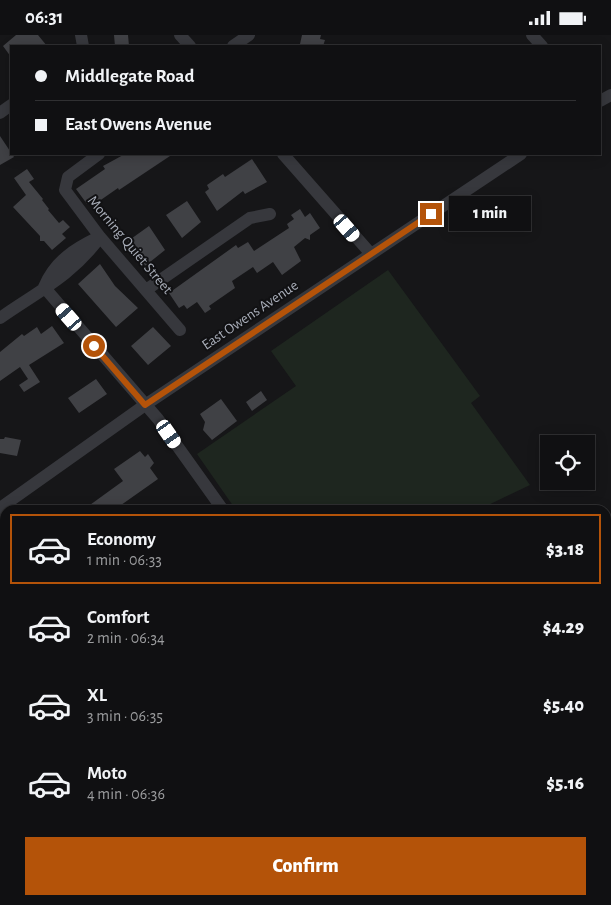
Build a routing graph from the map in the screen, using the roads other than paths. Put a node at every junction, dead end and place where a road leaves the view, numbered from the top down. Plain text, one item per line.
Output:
1 (180, 35) edge
2 (249, 35) edge
3 (532, 35) edge
4 (189, 45) edge
5 (234, 45) edge
6 (541, 45) edge
7 (98, 155) edge
8 (284, 155) edge
9 (520, 155) edge
10 (270, 214) dead end
11 (100, 237) junction
12 (371, 254) junction
13 (44, 287) junction
14 (146, 290) junction
15 (0, 318) edge
16 (180, 330) dead end
17 (145, 405) junction
18 (2, 503) edge
19 (219, 505) edge

1 - 4 street
2 - 5 street
3 - 6 street
7 - 11 street, Morning Quiet Street
8 - 12 street
9 - 12 street, East Owens Avenue
10 - 14 street
11 - 13 street
11 - 14 street, Morning Quiet Street
12 - 17 street, East Owens Avenue
13 - 15 street
13 - 17 street
14 - 16 street, Morning Quiet Street
17 - 18 street, East Owens Avenue
17 - 19 street

